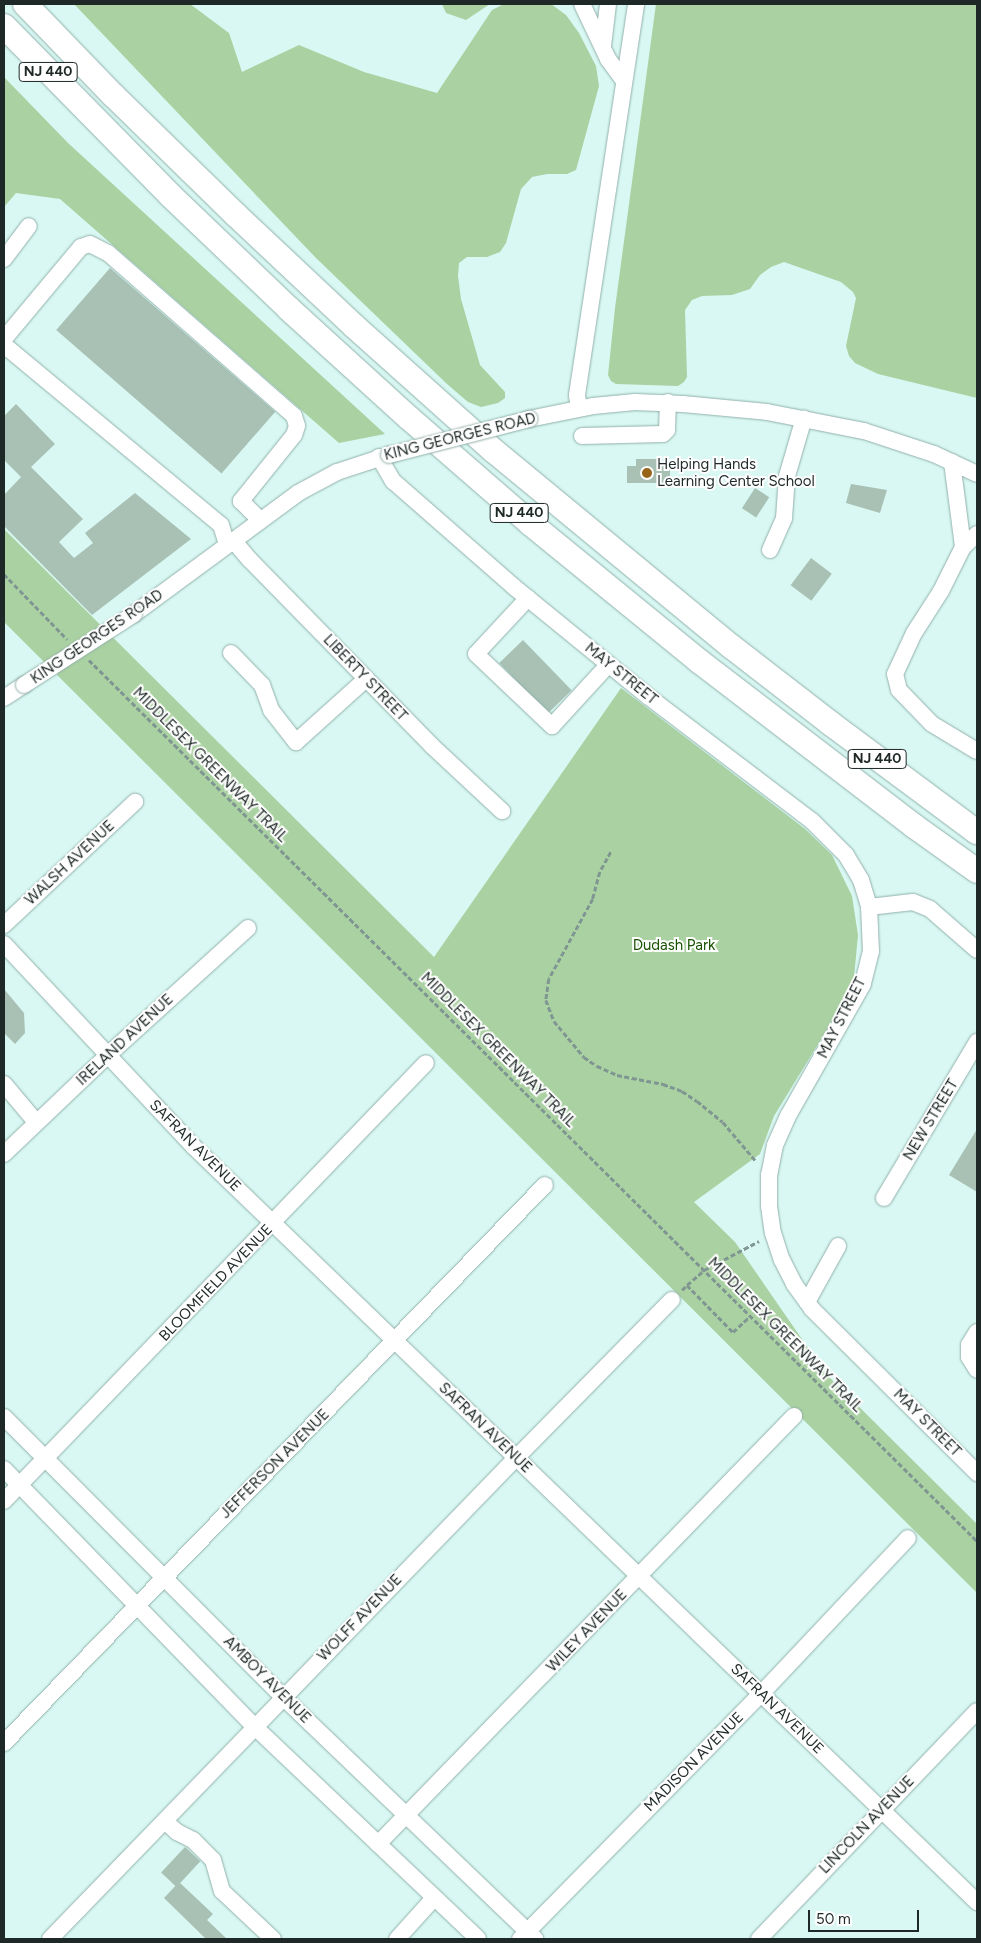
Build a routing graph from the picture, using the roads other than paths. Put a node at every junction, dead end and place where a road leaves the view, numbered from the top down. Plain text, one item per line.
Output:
1 (25, 4) edge
2 (582, 4) edge
3 (608, 4) edge
4 (636, 4) edge
5 (40, 13) edge
6 (4, 26) edge
7 (603, 46) junction
8 (624, 81) junction
9 (29, 226) dead end
10 (4, 258) edge
11 (4, 339) edge
12 (4, 345) edge
13 (668, 402) junction
14 (579, 408) junction
15 (804, 418) junction
16 (582, 436) dead end
17 (384, 456) junction
18 (952, 462) junction
19 (977, 474) edge
20 (260, 520) junction
21 (977, 534) edge
22 (230, 543) junction
23 (963, 548) junction
24 (770, 550) dead end
25 (528, 598) junction
26 (231, 653) dead end
27 (609, 664) junction
28 (366, 679) junction
29 (4, 698) edge
30 (977, 750) edge
31 (136, 802) dead end
32 (502, 811) dead end
33 (977, 832) edge
34 (977, 871) edge
35 (870, 908) junction
36 (4, 925) edge
37 (248, 928) dead end
38 (4, 944) edge
39 (977, 950) edge
40 (977, 1042) edge
41 (108, 1055) junction
42 (426, 1062) dead end
43 (4, 1084) edge
44 (36, 1122) junction
45 (4, 1154) edge
46 (545, 1185) dead end
47 (884, 1198) dead end
48 (273, 1224) junction
49 (838, 1246) dead end
50 (672, 1300) road end
51 (807, 1302) junction
52 (977, 1332) edge
53 (395, 1341) junction
54 (977, 1370) edge
55 (794, 1416) dead end
56 (4, 1417) edge
57 (516, 1458) junction
58 (46, 1459) junction
59 (4, 1469) edge
60 (977, 1473) edge
61 (20, 1485) junction
62 (4, 1501) edge
63 (908, 1538) dead end
64 (163, 1577) junction
65 (639, 1577) junction
66 (137, 1606) junction
67 (761, 1694) junction
68 (284, 1698) junction
69 (977, 1711) edge
70 (256, 1728) junction
71 (4, 1743) edge
72 (881, 1810) junction
73 (406, 1816) junction
74 (165, 1821) junction
75 (378, 1844) junction
76 (434, 1898) junction
77 (977, 1902) edge
78 (527, 1937) edge
79 (50, 1939) edge
80 (273, 1939) edge
81 (397, 1939) edge
82 (478, 1939) edge
83 (759, 1939) edge

1 - 5 highway, NJ 440
2 - 7 street
3 - 7 street
4 - 8 street
5 - 33 highway, NJ 440
6 - 34 highway, NJ 440
7 - 8 street
8 - 14 street
9 - 10 street
11 - 20 street
12 - 22 street
13 - 14 street, KING GEORGES ROAD
13 - 15 street, KING GEORGES ROAD
13 - 16 street
14 - 17 street, KING GEORGES ROAD, bridge
15 - 18 street, KING GEORGES ROAD
15 - 24 street
17 - 20 street, KING GEORGES ROAD
17 - 25 street, MAY STREET
18 - 19 street, KING GEORGES ROAD
18 - 23 street
20 - 22 street, KING GEORGES ROAD
21 - 23 street
22 - 28 street, LIBERTY STREET
22 - 29 street, KING GEORGES ROAD, bridge
23 - 30 street
25 - 27 street, MAY STREET
25 - 27 street
26 - 28 street
27 - 35 street, MAY STREET
28 - 32 street, LIBERTY STREET
31 - 36 street, WALSH AVENUE
35 - 39 street
35 - 51 street, MAY STREET
37 - 41 street, IRELAND AVENUE
38 - 41 street, SAFRAN AVENUE
40 - 47 street, NEW STREET
41 - 44 street, IRELAND AVENUE
41 - 48 street, SAFRAN AVENUE
42 - 48 street, BLOOMFIELD AVENUE
43 - 44 street
44 - 45 street, IRELAND AVENUE
46 - 53 street, JEFFERSON AVENUE
48 - 53 street, SAFRAN AVENUE
48 - 58 street, BLOOMFIELD AVENUE
49 - 51 street
50 - 57 street, WOLFF AVENUE
51 - 60 street, MAY STREET
52 - 54 street
53 - 57 street, SAFRAN AVENUE
53 - 64 street, JEFFERSON AVENUE
55 - 65 street, WILEY AVENUE
56 - 58 street, AMBOY AVENUE
57 - 65 street, SAFRAN AVENUE
57 - 68 street, WOLFF AVENUE
58 - 61 street, BLOOMFIELD AVENUE
58 - 64 street, AMBOY AVENUE
59 - 61 street
61 - 62 street, BLOOMFIELD AVENUE
61 - 66 street
63 - 67 street, MADISON AVENUE
64 - 66 street, JEFFERSON AVENUE
64 - 68 street, AMBOY AVENUE
65 - 67 street, SAFRAN AVENUE
65 - 73 street, WILEY AVENUE
66 - 70 street
66 - 71 street, JEFFERSON AVENUE
67 - 72 street, SAFRAN AVENUE
67 - 78 street, MADISON AVENUE
68 - 70 street, WOLFF AVENUE
68 - 73 street, AMBOY AVENUE
69 - 72 street, LINCOLN AVENUE
70 - 74 street, WOLFF AVENUE
70 - 75 street
72 - 77 street, SAFRAN AVENUE
72 - 83 street, LINCOLN AVENUE
73 - 75 street, WILEY AVENUE
73 - 78 street, AMBOY AVENUE
74 - 79 street, WOLFF AVENUE
74 - 80 street
75 - 76 street
76 - 81 street
76 - 82 street

